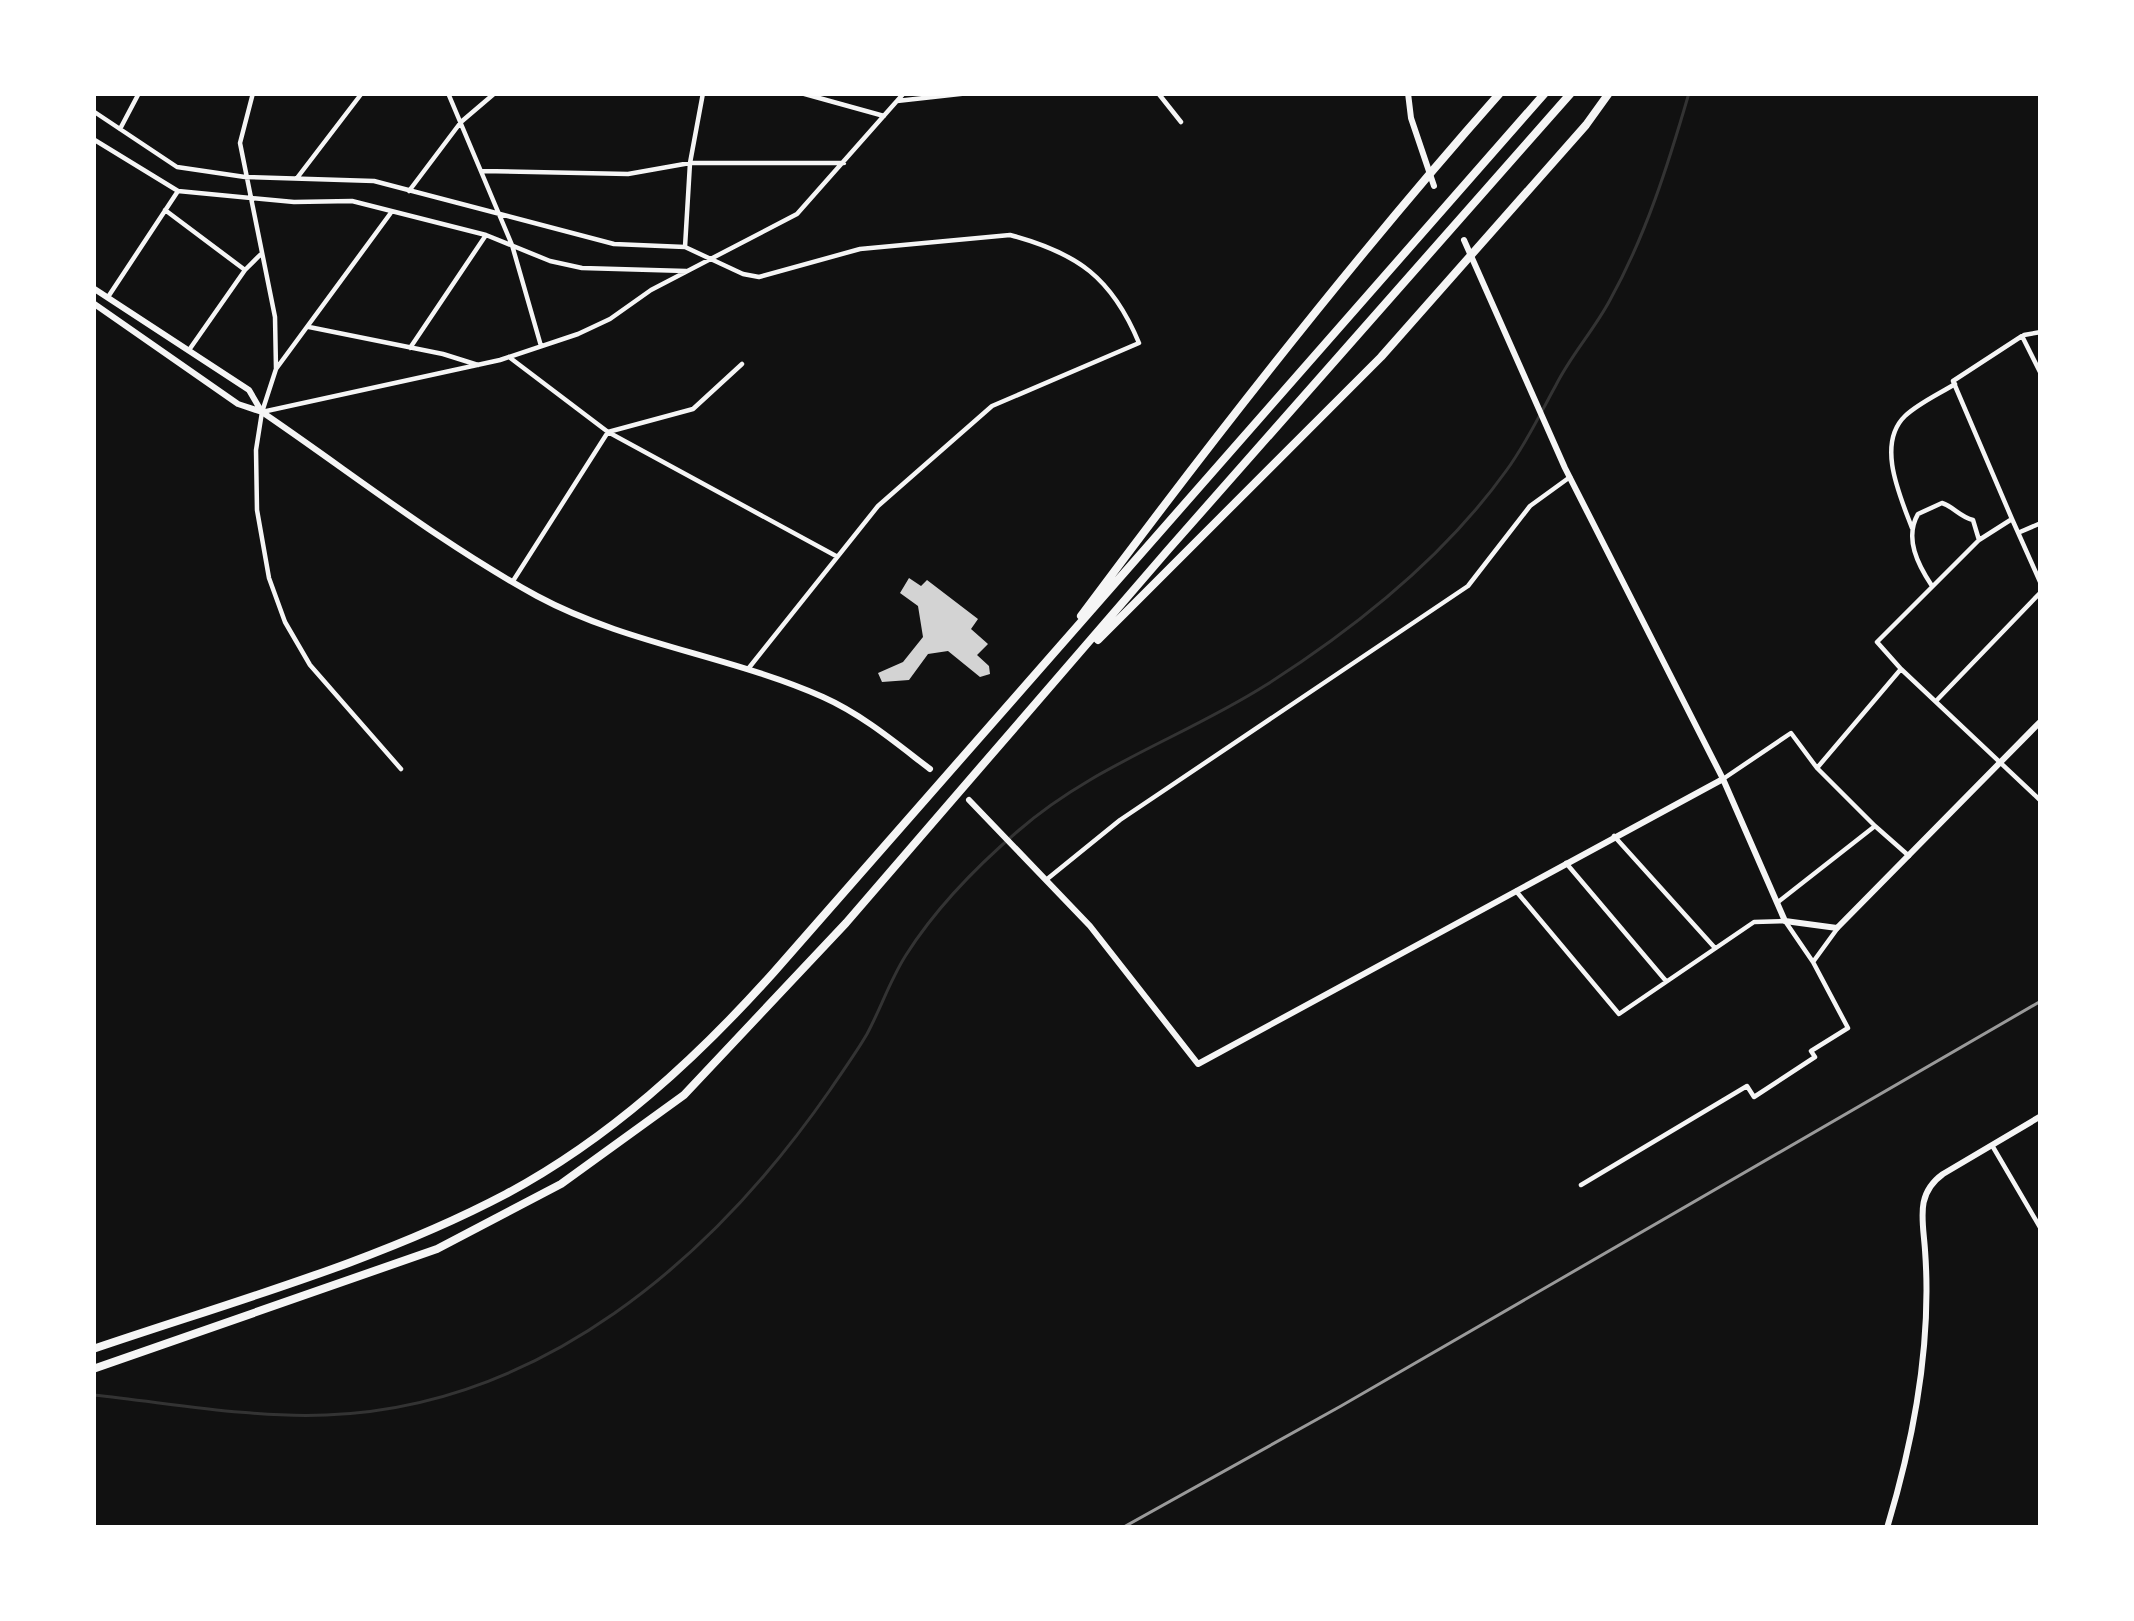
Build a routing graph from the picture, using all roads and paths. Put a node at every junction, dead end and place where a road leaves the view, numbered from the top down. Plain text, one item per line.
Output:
1 (139, 93) edge
2 (253, 93) edge
3 (362, 93) edge
4 (448, 93) edge
5 (495, 93) edge
6 (703, 93) edge
7 (801, 93) edge
8 (904, 93) edge
9 (969, 93) edge
10 (1158, 93) edge
11 (1408, 93) edge
12 (1500, 93) edge
13 (1545, 93) edge
14 (1571, 93) edge
15 (1610, 93) edge
16 (897, 101) junction
17 (93, 111) edge
18 (884, 116) junction
19 (461, 122) junction
20 (1180, 122) dead end
21 (120, 129) junction
22 (93, 139) edge
23 (101, 145) junction
24 (93, 158) edge
25 (844, 163) junction
26 (690, 164) junction
27 (482, 171) junction
28 (1428, 174) junction
29 (245, 177) junction
30 (297, 178) junction
31 (1434, 186) dead end
32 (178, 191) junction
33 (409, 191) junction
34 (248, 199) junction
35 (165, 211) junction
36 (392, 212) junction
37 (501, 215) junction
38 (486, 235) junction
39 (1464, 240) dead end
40 (512, 245) junction
41 (686, 247) junction
42 (1470, 254) junction
43 (260, 255) junction
44 (713, 259) junction
45 (245, 270) junction
46 (689, 271) junction
47 (93, 288) edge
48 (108, 297) junction
49 (93, 304) edge
50 (309, 327) junction
51 (2041, 332) edge
52 (2022, 336) junction
53 (541, 346) junction
54 (410, 348) junction
55 (189, 350) junction
56 (509, 357) junction
57 (742, 364) dead end
58 (478, 365) junction
59 (276, 369) junction
60 (2041, 374) edge
61 (1955, 384) junction
62 (262, 412) junction
63 (608, 432) junction
64 (1570, 477) junction
65 (2012, 519) junction
66 (2041, 524) edge
67 (1912, 528) junction
68 (2020, 532) junction
69 (1979, 540) junction
70 (836, 556) junction
71 (513, 581) junction
72 (1933, 586) junction
73 (2041, 588) edge
74 (1046, 663) junction
75 (1901, 669) junction
76 (748, 670) junction
77 (1063, 675) junction
78 (1936, 701) junction
79 (2041, 721) edge
80 (2000, 764) junction
81 (1817, 768) junction
82 (401, 769) dead end
83 (930, 769) dead end
84 (1723, 779) junction
85 (969, 800) dead end
86 (2041, 801) edge
87 (1875, 826) junction
88 (1613, 836) junction
89 (1909, 856) junction
90 (1566, 862) junction
91 (1046, 880) junction
92 (1516, 891) junction
93 (1778, 902) junction
94 (1785, 921) junction
95 (1838, 928) junction
96 (1715, 948) junction
97 (1813, 962) junction
98 (1666, 981) junction
99 (2041, 1116) edge
100 (1993, 1147) junction
101 (1581, 1185) dead end
102 (2041, 1229) edge
103 (93, 1349) edge
104 (93, 1370) edge
105 (1887, 1528) edge

1 - 21 street
2 - 29 street
3 - 30 street
4 - 19 street
5 - 19 street
6 - 26 street
7 - 18 street
8 - 16 street
9 - 16 street
10 - 20 street
11 - 28 main road
12 - 28 highway
13 - 74 highway
14 - 77 highway
15 - 42 highway
16 - 18 street
17 - 21 street
18 - 25 street
19 - 27 street
19 - 33 street
21 - 29 street
22 - 23 street
23 - 24 street
23 - 32 street
25 - 26 street
25 - 44 street
26 - 27 street
26 - 41 street
27 - 37 street
28 - 31 main road
28 - 74 highway
29 - 30 street
29 - 34 street
30 - 33 street
32 - 34 street
32 - 35 street
33 - 37 street
34 - 36 street
34 - 43 street
35 - 45 street
35 - 48 street
36 - 38 street
36 - 50 street
37 - 40 street
37 - 41 street
38 - 40 street
38 - 54 street
39 - 42 main road
40 - 46 street
40 - 53 street
41 - 44 street
42 - 64 main road
42 - 77 highway
43 - 45 street
43 - 59 street
44 - 46 street
44 - 70 street
45 - 55 street
46 - 53 street
47 - 48 main road
48 - 55 main road
49 - 62 main road
50 - 54 street
50 - 59 street
51 - 52 street
52 - 60 street
52 - 61 street
53 - 56 street
54 - 58 street
55 - 62 main road
56 - 58 street
56 - 63 street
57 - 63 street
58 - 62 street
59 - 62 street
61 - 65 street
61 - 67 street
62 - 71 main road
62 - 82 street
63 - 70 street
63 - 71 street
64 - 84 main road
64 - 91 street
65 - 68 street
65 - 69 street
66 - 68 street
67 - 69 street
67 - 72 street
68 - 73 street
69 - 72 street
70 - 76 street
71 - 76 main road
72 - 75 street
73 - 78 street
74 - 103 highway
75 - 78 street
75 - 81 street
76 - 83 main road
77 - 104 highway
78 - 80 street
79 - 80 main road
80 - 86 street
80 - 89 main road
81 - 84 street
81 - 87 street
84 - 88 main road
84 - 93 main road
85 - 91 main road
87 - 89 street
87 - 93 street
88 - 90 main road
88 - 96 street
89 - 95 main road
90 - 92 main road
90 - 98 street
91 - 92 main road
92 - 98 street
93 - 94 main road
94 - 95 main road
94 - 96 street
94 - 97 street
95 - 97 street
96 - 98 street
97 - 101 street
99 - 100 main road
100 - 102 street
100 - 105 main road

